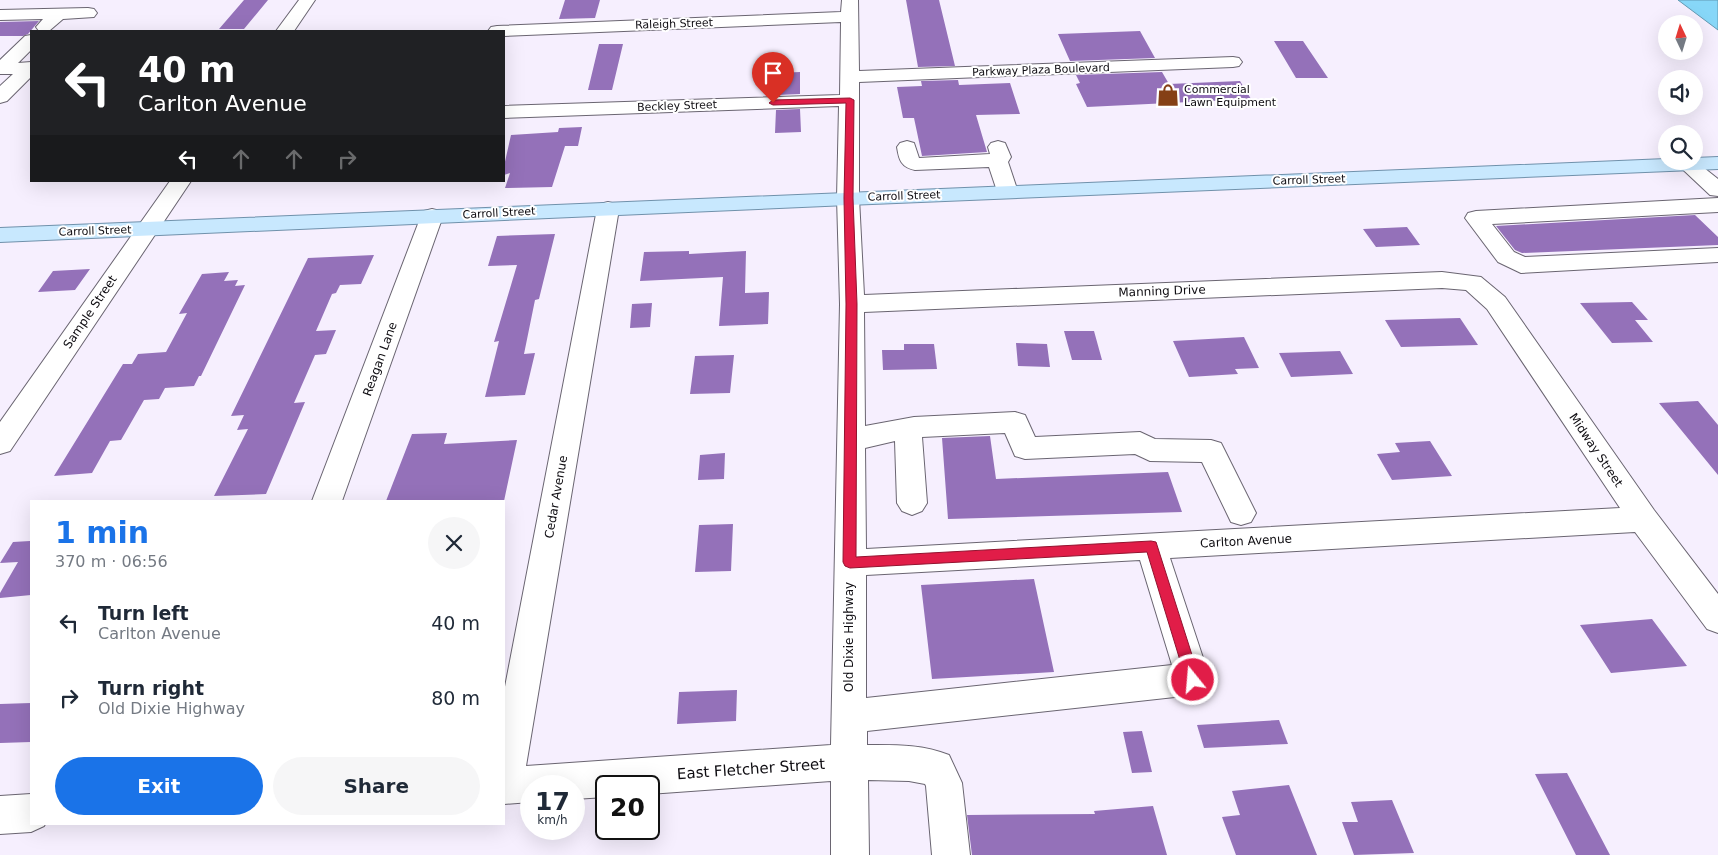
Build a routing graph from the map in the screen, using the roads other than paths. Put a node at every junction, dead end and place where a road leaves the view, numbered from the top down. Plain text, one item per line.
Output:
1 (101, 0) edge
2 (307, 0) edge
3 (850, 9) edge
4 (88, 13) junction
5 (58, 14) junction
6 (0, 15) edge
7 (41, 30) edge
8 (69, 30) edge
9 (286, 30) edge
10 (505, 31) edge
11 (8, 39) dead end
12 (30, 39) edge
13 (30, 40) edge
14 (1233, 62) dead end
15 (30, 68) edge
16 (30, 69) edge
17 (850, 77) junction
18 (0, 97) edge
19 (850, 100) junction
20 (505, 112) edge
21 (907, 146) dead end
22 (1703, 163) edge
23 (1718, 163) edge
24 (1658, 165) edge
25 (1694, 170) edge
26 (180, 182) edge
27 (1718, 190) edge
28 (1007, 192) junction
29 (848, 198) junction
30 (1718, 205) edge
31 (608, 208) junction
32 (432, 216) junction
33 (148, 228) junction
34 (0, 234) edge
35 (1718, 255) edge
36 (1473, 283) joint
37 (852, 304) junction
38 (908, 428) junction
39 (850, 440) junction
40 (0, 443) edge
41 (327, 500) edge
42 (912, 503) dead end
43 (1241, 513) dead end
44 (1643, 519) junction
45 (1151, 546) junction
46 (850, 562) junction
47 (1718, 619) edge
48 (849, 716) junction
49 (849, 762) junction
50 (505, 780) edge
51 (505, 786) edge
52 (30, 813) edge
53 (0, 815) edge
54 (850, 855) edge
55 (951, 855) edge

1 - 4 street
2 - 9 street
3 - 10 street, Raleigh Street
3 - 17 street, Old Dixie Highway
4 - 5 street
4 - 8 street
5 - 6 street
5 - 7 street
11 - 12 street
13 - 15 street
14 - 17 street, Parkway Plaza Boulevard
16 - 18 street
17 - 19 street, Old Dixie Highway
19 - 20 street, Beckley Street
19 - 29 street, Old Dixie Highway
21 - 28 street
22 - 23 main road, Carroll Street
24 - 28 main road, Carroll Street
25 - 27 street
26 - 33 street, Sample Street
28 - 29 main road, Carroll Street
29 - 31 main road, Carroll Street
29 - 37 street, Old Dixie Highway
30 - 35 street
31 - 32 main road, Carroll Street
31 - 50 street, Cedar Avenue
32 - 33 main road, Carroll Street
32 - 41 street, Reagan Lane
33 - 34 main road, Carroll Street
33 - 40 street, Sample Street
36 - 37 street, Manning Drive
36 - 44 street, Midway Street
37 - 39 street, Old Dixie Highway
38 - 39 street
38 - 42 street
38 - 43 street
39 - 46 street, Old Dixie Highway
44 - 45 street, Carlton Avenue
44 - 47 street, Midway Street
45 - 46 street, Carlton Avenue
45 - 48 street
46 - 48 street, Old Dixie Highway
48 - 49 street, Old Dixie Highway
49 - 51 street, East Fletcher Street
49 - 54 street, Old Dixie Highway
49 - 55 street, East Fletcher Street
52 - 53 street

